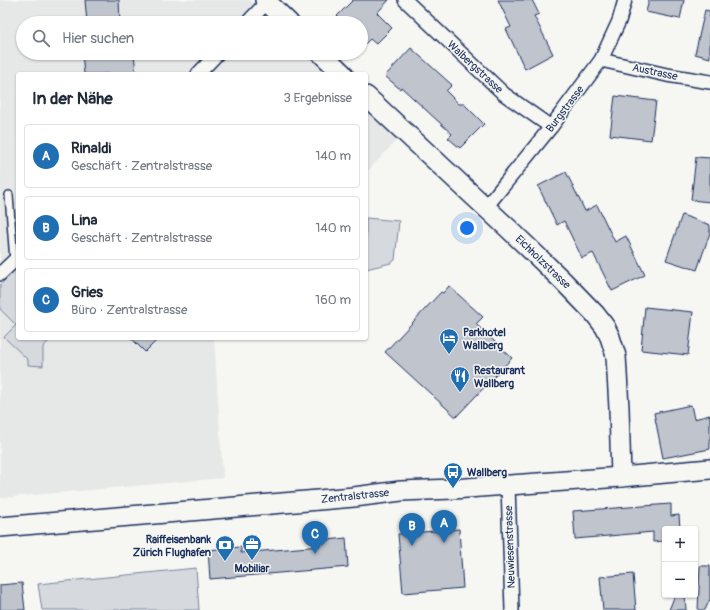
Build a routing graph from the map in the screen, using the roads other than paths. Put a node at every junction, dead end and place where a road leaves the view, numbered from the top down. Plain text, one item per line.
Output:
1 (405, 0) edge
2 (625, 0) edge
3 (266, 1) edge
4 (253, 16) edge
5 (282, 16) edge
6 (211, 60) edge
7 (328, 60) edge
8 (601, 60) junction
9 (200, 72) edge
10 (341, 72) edge
11 (710, 82) edge
12 (368, 98) edge
13 (551, 127) junction
14 (9, 195) dead end
15 (486, 207) junction
16 (16, 259) edge
17 (0, 274) edge
18 (710, 469) edge
19 (621, 477) junction
20 (508, 485) junction
21 (0, 527) edge
22 (512, 610) edge

1 - 13 street, Walbergstrasse
2 - 8 street, Burgstrasse
3 - 4 street
3 - 5 street
6 - 9 street
7 - 10 street
8 - 11 street, Austrasse
8 - 13 street, Burgstrasse
12 - 15 street, Eichholzstrasse
13 - 15 street, Burgstrasse
14 - 16 lane
15 - 19 street, Eichholzstrasse
16 - 17 street
18 - 19 street, Zentralstrasse
19 - 20 street, Zentralstrasse
20 - 21 street, Zentralstrasse
20 - 22 street, Neuwiesenstrasse

